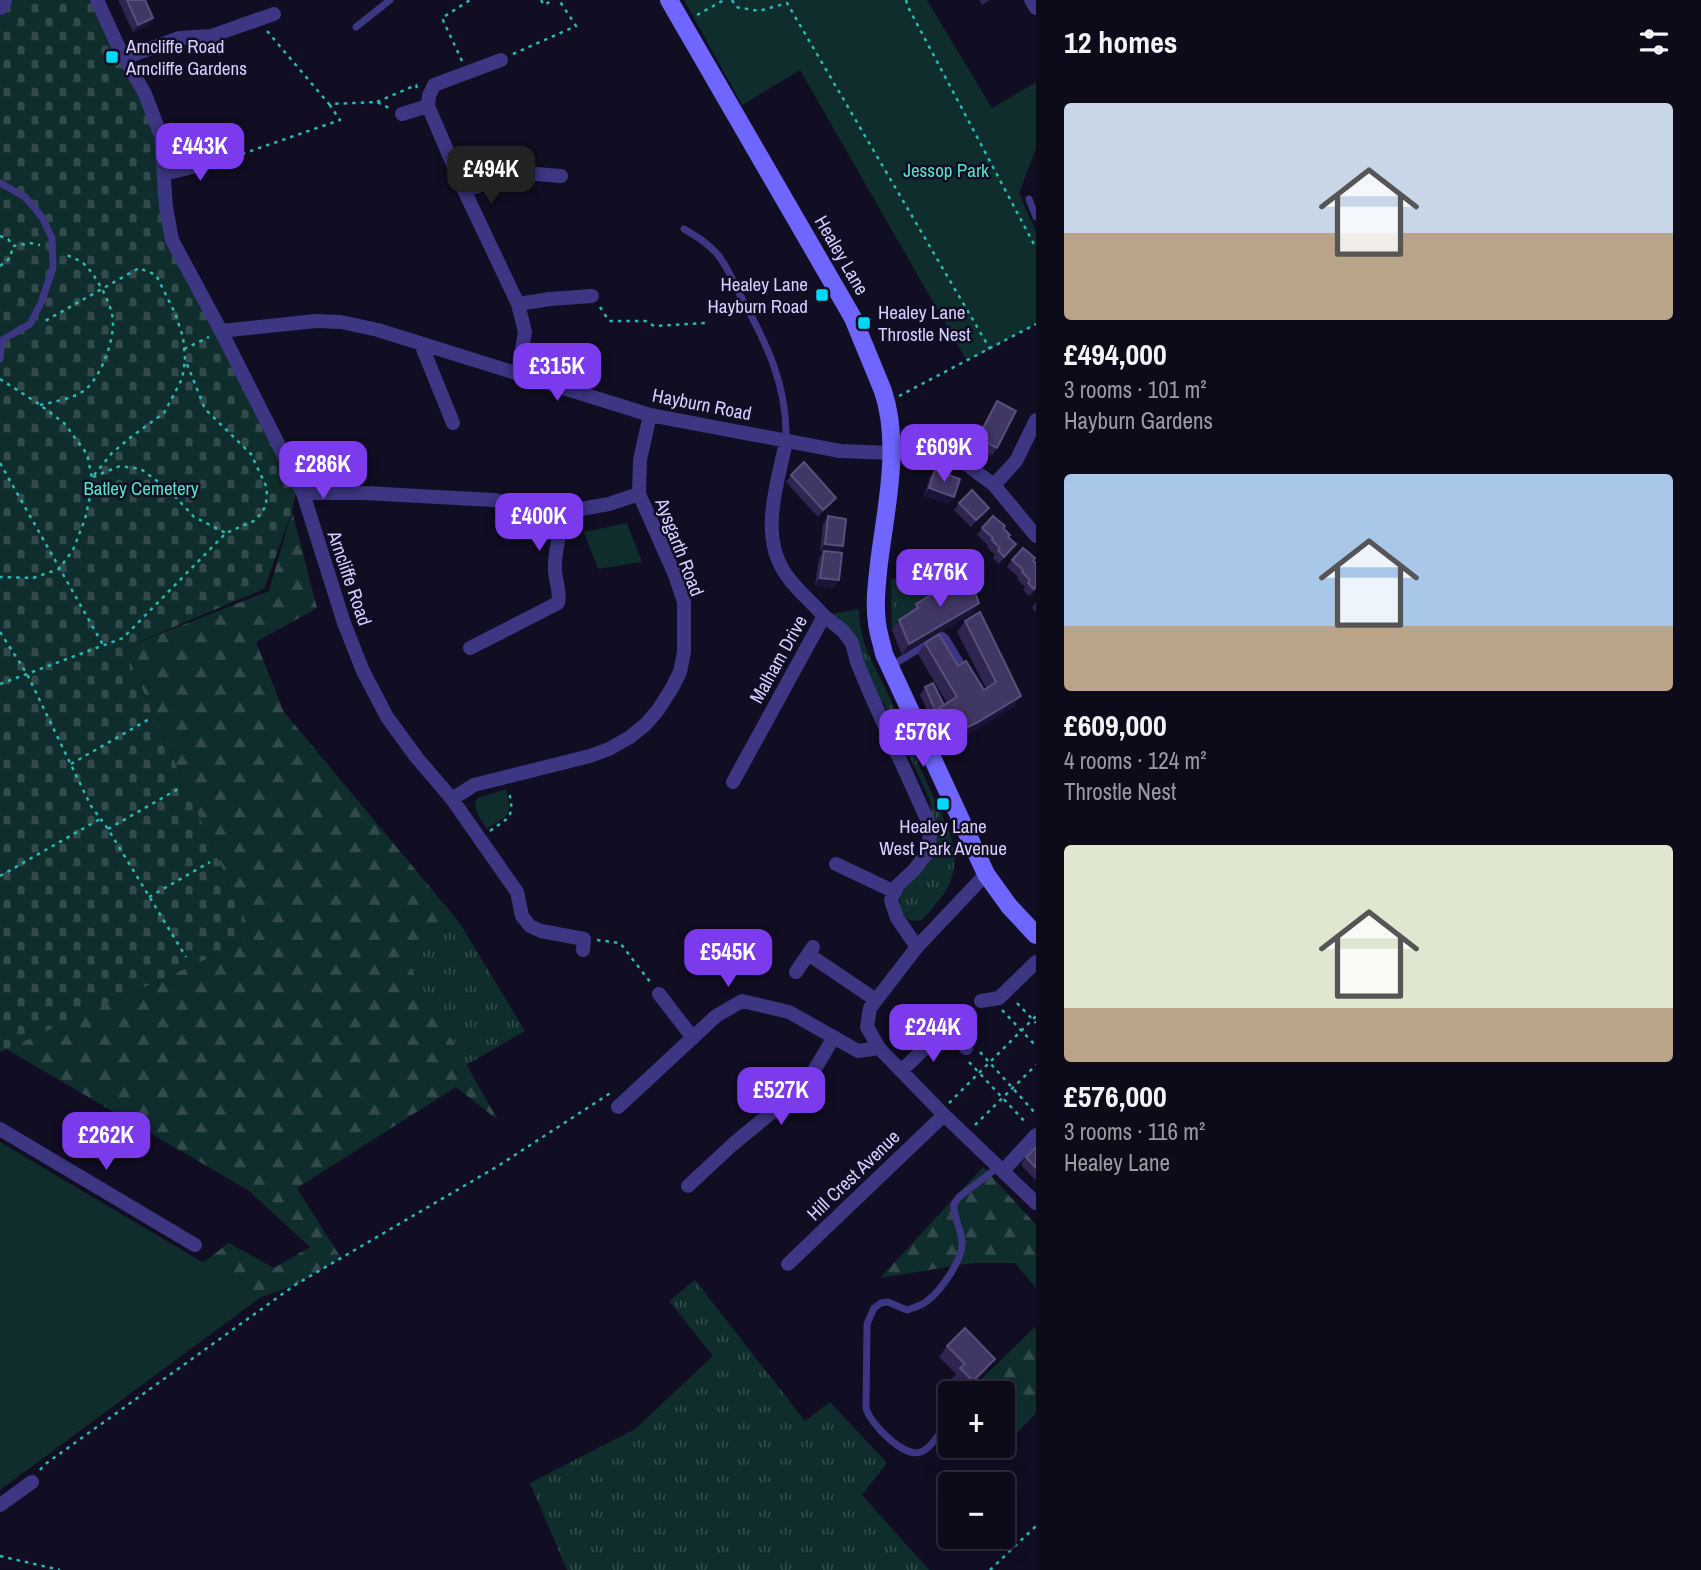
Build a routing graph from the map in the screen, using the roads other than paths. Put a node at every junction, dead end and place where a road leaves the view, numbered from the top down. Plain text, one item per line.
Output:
1 (3, 0) edge
2 (97, 0) edge
3 (390, 0) edge
4 (669, 0) edge
5 (1031, 0) edge
6 (0, 6) edge
7 (1036, 8) edge
8 (274, 14) dead end
9 (356, 27) dead end
10 (124, 58) junction
11 (500, 60) road end
12 (426, 107) junction
13 (402, 114) road end
14 (228, 158) road end
15 (164, 174) junction
16 (561, 176) dead end
17 (0, 183) edge
18 (464, 190) junction
19 (1029, 199) dead end
20 (1036, 217) edge
21 (684, 229) dead end
22 (592, 296) road end
23 (518, 304) junction
24 (221, 331) junction
25 (1, 339) edge
26 (421, 344) junction
27 (0, 359) edge
28 (518, 372) junction
29 (650, 415) junction
30 (1036, 420) edge
31 (453, 423) dead end
32 (786, 441) junction
33 (892, 453) junction
34 (994, 485) junction
35 (303, 493) junction
36 (639, 494) junction
37 (564, 512) junction
38 (1036, 536) edge
39 (824, 616) junction
40 (470, 648) dead end
41 (890, 666) junction
42 (970, 679) edge
43 (733, 782) dead end
44 (452, 799) junction
45 (836, 864) dead end
46 (986, 874) junction
47 (895, 892) junction
48 (1036, 936) edge
49 (584, 945) road end
50 (917, 947) junction
51 (1036, 962) edge
52 (796, 972) dead end
53 (659, 994) road end
54 (876, 1000) junction
55 (981, 1000) dead end
56 (834, 1037) junction
57 (693, 1038) junction
58 (879, 1048) junction
59 (966, 1048) road end
60 (901, 1071) junction
61 (618, 1107) dead end
62 (943, 1113) junction
63 (0, 1129) edge
64 (1032, 1130) edge
65 (1001, 1169) junction
66 (688, 1186) dead end
67 (1036, 1203) edge
68 (195, 1245) dead end
69 (788, 1264) dead end
70 (938, 1436) edge
71 (32, 1482) road end
72 (0, 1505) edge

1 - 6 street
2 - 10 street, Arncliffe Road
3 - 9 lane
4 - 33 main road, Healey Lane
5 - 7 street
8 - 10 street
10 - 15 street, Arncliffe Road
11 - 12 street
12 - 13 street
12 - 18 street
14 - 15 street
15 - 24 street, Arncliffe Road
16 - 18 street
17 - 25 lane
18 - 23 street
19 - 20 lane
21 - 32 lane
22 - 23 street
23 - 28 street
24 - 26 street, Hayburn Road
24 - 35 street, Arncliffe Road
25 - 27 lane
26 - 28 street, Hayburn Road
26 - 31 street
28 - 29 street, Hayburn Road
29 - 32 street, Hayburn Road
29 - 36 street, Aysgarth Road
30 - 34 street
32 - 33 street, Hayburn Road
32 - 39 street, Malham Drive
33 - 34 street, Hayburn Road
33 - 41 main road, Healey Lane
34 - 38 street, Hayburn Road
35 - 37 street
35 - 44 street, Arncliffe Road
36 - 37 street
36 - 44 street, Aysgarth Road
37 - 40 street
39 - 43 street, Malham Drive
39 - 47 street
41 - 42 lane
41 - 46 main road, Healey Lane
44 - 49 street, Arncliffe Road
45 - 47 street
46 - 48 main road, Healey Lane
46 - 50 street
47 - 50 street
50 - 54 street
51 - 55 street
52 - 54 street
53 - 57 street
54 - 58 street
56 - 57 street
56 - 58 street
56 - 66 street
57 - 61 street
58 - 60 street
59 - 60 street
60 - 62 street
62 - 65 street
62 - 69 street, Hill Crest Avenue
63 - 68 street
64 - 65 street
65 - 67 street
65 - 70 lane
71 - 72 street

